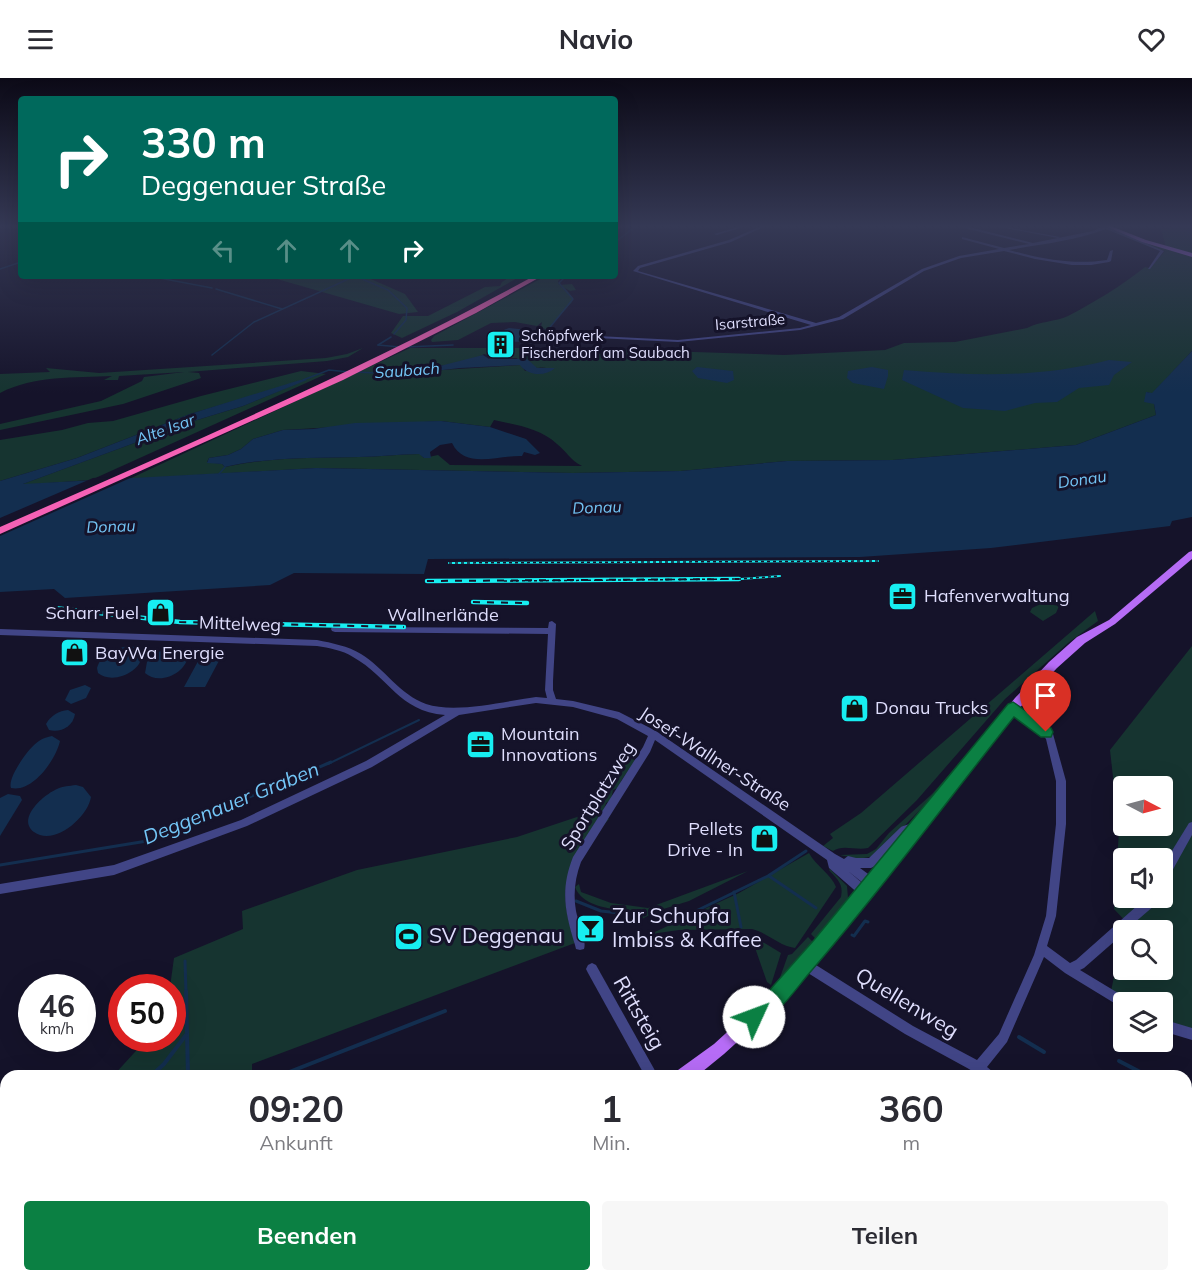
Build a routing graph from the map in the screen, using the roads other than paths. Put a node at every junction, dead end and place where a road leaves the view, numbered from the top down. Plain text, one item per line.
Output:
1 (520, 281) edge
2 (529, 281) edge
3 (669, 281) edge
4 (904, 281) edge
5 (818, 325) junction
6 (551, 331) dead end
7 (427, 334) junction
8 (0, 523) edge
9 (0, 531) edge
10 (1192, 554) edge
11 (335, 629) dead end
12 (0, 632) edge
13 (553, 702) junction
14 (1013, 708) junction
15 (457, 712) junction
16 (653, 734) junction
17 (1192, 826) edge
18 (917, 827) junction
19 (831, 857) junction
20 (1173, 859) edge
21 (868, 887) junction
22 (0, 889) edge
23 (1141, 908) edge
24 (580, 945) dead end
25 (1041, 948) junction
26 (804, 964) junction
27 (592, 969) dead end
28 (1069, 969) junction
29 (1113, 996) edge
30 (1173, 1028) edge
31 (1192, 1034) edge
32 (649, 1070) edge
33 (692, 1070) edge
34 (977, 1070) edge
35 (984, 1070) edge

1 - 7 highway
2 - 7 highway
3 - 5 street
4 - 5 street, Isarstraße
5 - 6 street, Isarstraße
7 - 8 highway
7 - 9 highway
10 - 14 main road
11 - 13 street, Wallnerlände
12 - 15 street, Mittelweg
13 - 15 street, Josef-Wallner-Straße
13 - 16 street, Josef-Wallner-Straße
14 - 18 main road
14 - 25 street
15 - 22 street, Josef-Wallner-Straße
16 - 19 street, Josef-Wallner-Straße
16 - 24 street, Sportplatzweg
17 - 20 street
18 - 19 street
18 - 21 main road
19 - 21 street, Josef-Wallner-Straße
21 - 26 main road
23 - 28 street
25 - 28 street
25 - 35 street
26 - 33 main road
26 - 34 street, Quellenweg
27 - 32 street, Rittsteig
28 - 29 street
30 - 31 street

